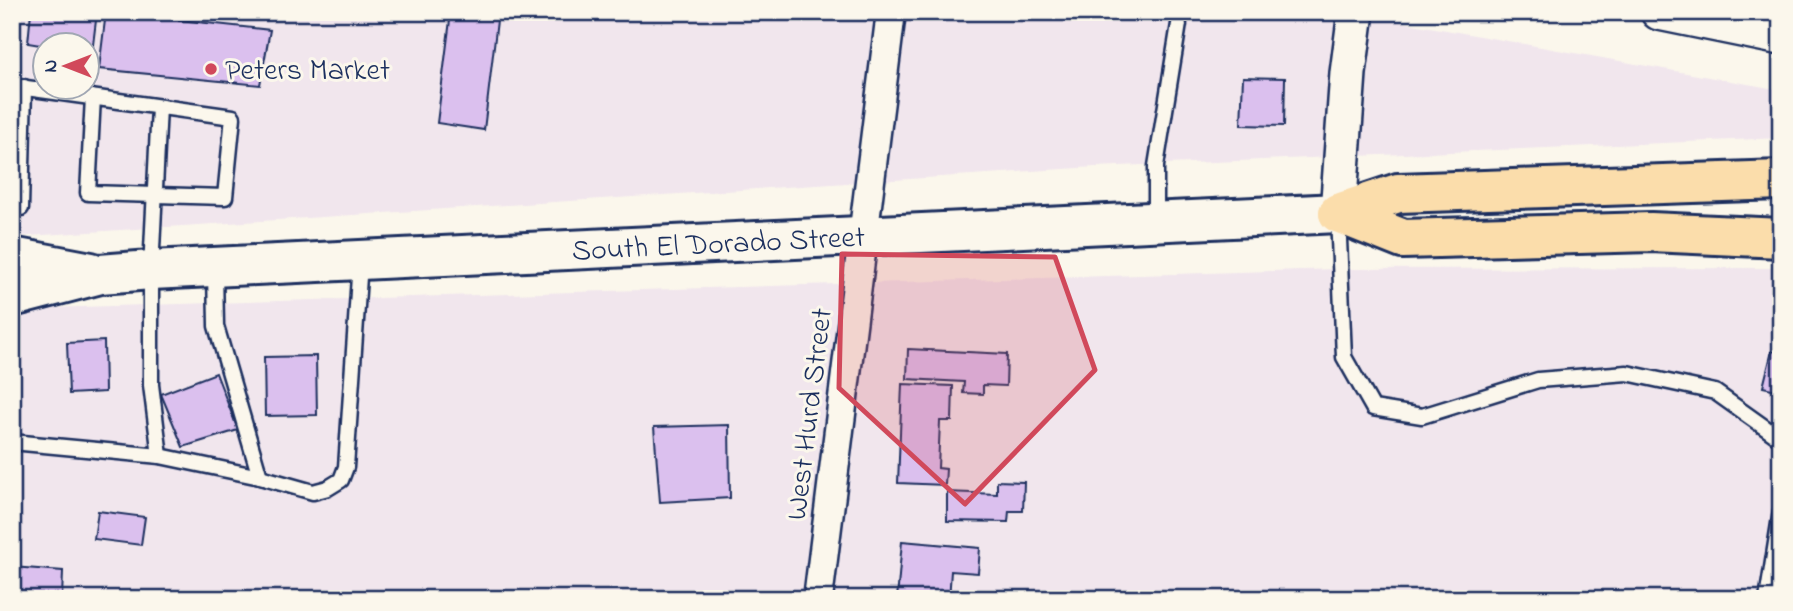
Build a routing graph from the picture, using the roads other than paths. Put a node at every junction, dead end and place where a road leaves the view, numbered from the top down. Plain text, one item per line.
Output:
1 (891, 12) edge
2 (1356, 12) edge
3 (1659, 12) edge
4 (1179, 24) dead end
5 (1781, 37) edge
6 (18, 87) edge
7 (102, 98) edge
8 (93, 102) edge
9 (159, 107) junction
10 (1781, 180) edge
11 (154, 195) junction
12 (20, 208) dead end
13 (1338, 213) junction
14 (1156, 222) junction
15 (864, 237) junction
16 (1781, 238) edge
17 (12, 257) edge
18 (360, 261) junction
19 (214, 267) junction
20 (151, 270) junction
21 (100, 274) junction
22 (12, 297) edge
23 (1781, 439) edge
24 (12, 442) edge
25 (160, 456) junction
26 (260, 477) junction
27 (1781, 511) edge
28 (818, 599) edge
29 (1767, 599) edge

1 - 15 street, West Hurd Street
2 - 13 street
3 - 5 street
4 - 14 lane
6 - 12 lane
7 - 9 lane
8 - 11 lane
9 - 11 lane
9 - 11 lane
10 - 13 highway
11 - 20 lane
13 - 14 main road, South El Dorado Street
13 - 16 highway
13 - 23 lane
14 - 15 main road, South El Dorado Street
15 - 18 main road, South El Dorado Street
15 - 28 street, West Hurd Street
17 - 21 main road, South El Dorado Street
18 - 19 main road, South El Dorado Street
18 - 26 lane
19 - 20 main road, South El Dorado Street
19 - 26 lane
20 - 21 main road, South El Dorado Street
20 - 25 lane
21 - 22 main road, South El Dorado Street
24 - 25 lane
25 - 26 lane
27 - 29 lane

